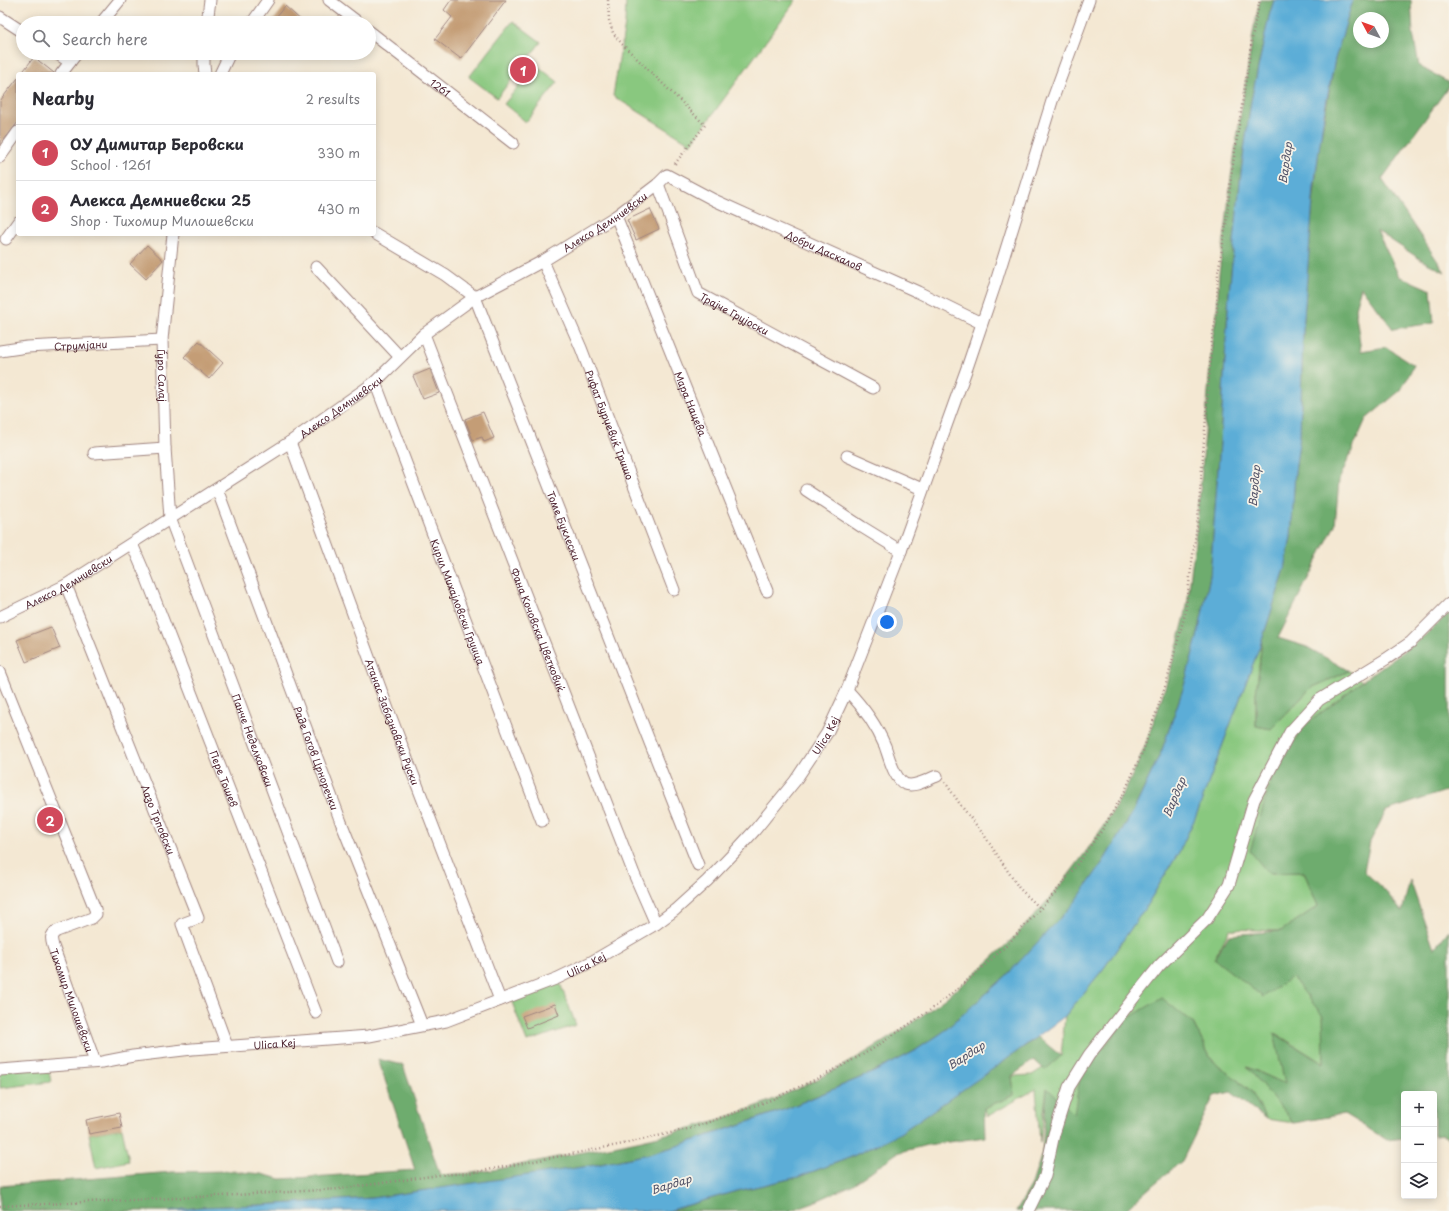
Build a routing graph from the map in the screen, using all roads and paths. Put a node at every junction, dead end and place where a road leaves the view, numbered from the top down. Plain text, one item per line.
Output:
1 (120, 0) edge
2 (210, 0) edge
3 (268, 0) edge
4 (329, 0) edge
5 (608, 0) edge
6 (1088, 0) edge
7 (1260, 0) edge
8 (107, 16) edge
9 (208, 16) edge
10 (257, 16) edge
11 (349, 16) edge
12 (0, 17) edge
13 (16, 27) edge
14 (376, 36) edge
15 (67, 60) edge
16 (204, 60) edge
17 (227, 60) edge
18 (70, 62) joint
19 (62, 72) edge
20 (205, 72) edge
21 (221, 72) edge
22 (16, 135) edge
23 (513, 143) dead end
24 (0, 157) edge
25 (667, 175) junction
26 (658, 184) junction
27 (616, 216) junction
28 (16, 225) edge
29 (376, 233) edge
30 (173, 236) edge
31 (6, 239) dead end
32 (543, 261) junction
33 (316, 267) dead end
34 (475, 297) junction
35 (981, 323) junction
36 (424, 334) junction
37 (162, 340) junction
38 (0, 351) edge
39 (400, 356) junction
40 (375, 382) junction
41 (873, 388) dead end
42 (290, 442) junction
43 (165, 448) junction
44 (94, 453) dead end
45 (847, 456) dead end
46 (217, 489) junction
47 (922, 489) junction
48 (806, 490) dead end
49 (170, 518) junction
50 (132, 544) junction
51 (901, 551) junction
52 (66, 585) junction
53 (674, 590) dead end
54 (767, 591) dead end
55 (1449, 604) edge
56 (0, 617) edge
57 (0, 672) edge
58 (847, 690) junction
59 (940, 777) joint
60 (542, 821) dead end
61 (698, 865) dead end
62 (1041, 909) junction
63 (656, 924) junction
64 (336, 962) dead end
65 (500, 1000) junction
66 (316, 1013) dead end
67 (422, 1025) junction
68 (227, 1046) junction
69 (95, 1062) junction
70 (0, 1070) edge
71 (0, 1206) edge
72 (1028, 1211) edge

1 - 8 street
2 - 9 street
3 - 10 street
4 - 11 street
5 - 25 path
6 - 35 street, Ulica Kej
7 - 62 path
12 - 13 street
14 - 23 street, 1261
15 - 18 street
16 - 20 street
17 - 21 street
18 - 19 street
22 - 24 street
25 - 26 street, Алексо Демниевски
25 - 35 street, Добри Даскалов
26 - 27 street, Алексо Демниевски
26 - 41 street, Трајче Грујоски
27 - 32 street, Алексо Демниевски
27 - 54 street, Мара Нацева
28 - 31 street
29 - 34 street
30 - 37 street, Ѓуро Салај
32 - 34 street, Алексо Демниевски
32 - 53 street, Рифат Бурџевиќ Тришо
33 - 39 street
34 - 36 street, Алексо Демниевски
34 - 61 street, Томе Буклески
35 - 47 street, Ulica Kej
36 - 39 street, Алексо Демниевски
36 - 63 street, Фана Кочовска Цветковиќ
37 - 38 street, Струмјани
37 - 43 street, Ѓуро Салај
39 - 40 street, Алексо Демниевски
40 - 42 street, Алексо Демниевски
40 - 60 street, Кирил Михајловски Груица
42 - 46 street, Алексо Демниевски
42 - 65 street, Атанас Забазновски Руски
43 - 44 street
43 - 49 street, Ѓуро Салај
45 - 47 street
46 - 49 street, Алексо Демниевски
46 - 67 street, Раде Гогов Црноречки
47 - 51 street, Ulica Kej
48 - 51 street
49 - 50 street, Алексо Демниевски
49 - 64 street, Панче Неделковски
50 - 52 street, Алексо Демниевски
50 - 66 street, Пере Тошев
51 - 58 street, Ulica Kej
52 - 56 street, Алексо Демниевски
52 - 68 street, Лазо Трповски
55 - 72 street
57 - 69 street, Тихомир Милошевски
58 - 59 street
58 - 63 street, Ulica Kej
59 - 62 path
62 - 71 path
63 - 65 street, Ulica Kej
65 - 67 street, Ulica Kej
67 - 68 street, Ulica Kej
68 - 69 street, Ulica Kej
69 - 70 street, Ulica Kej

